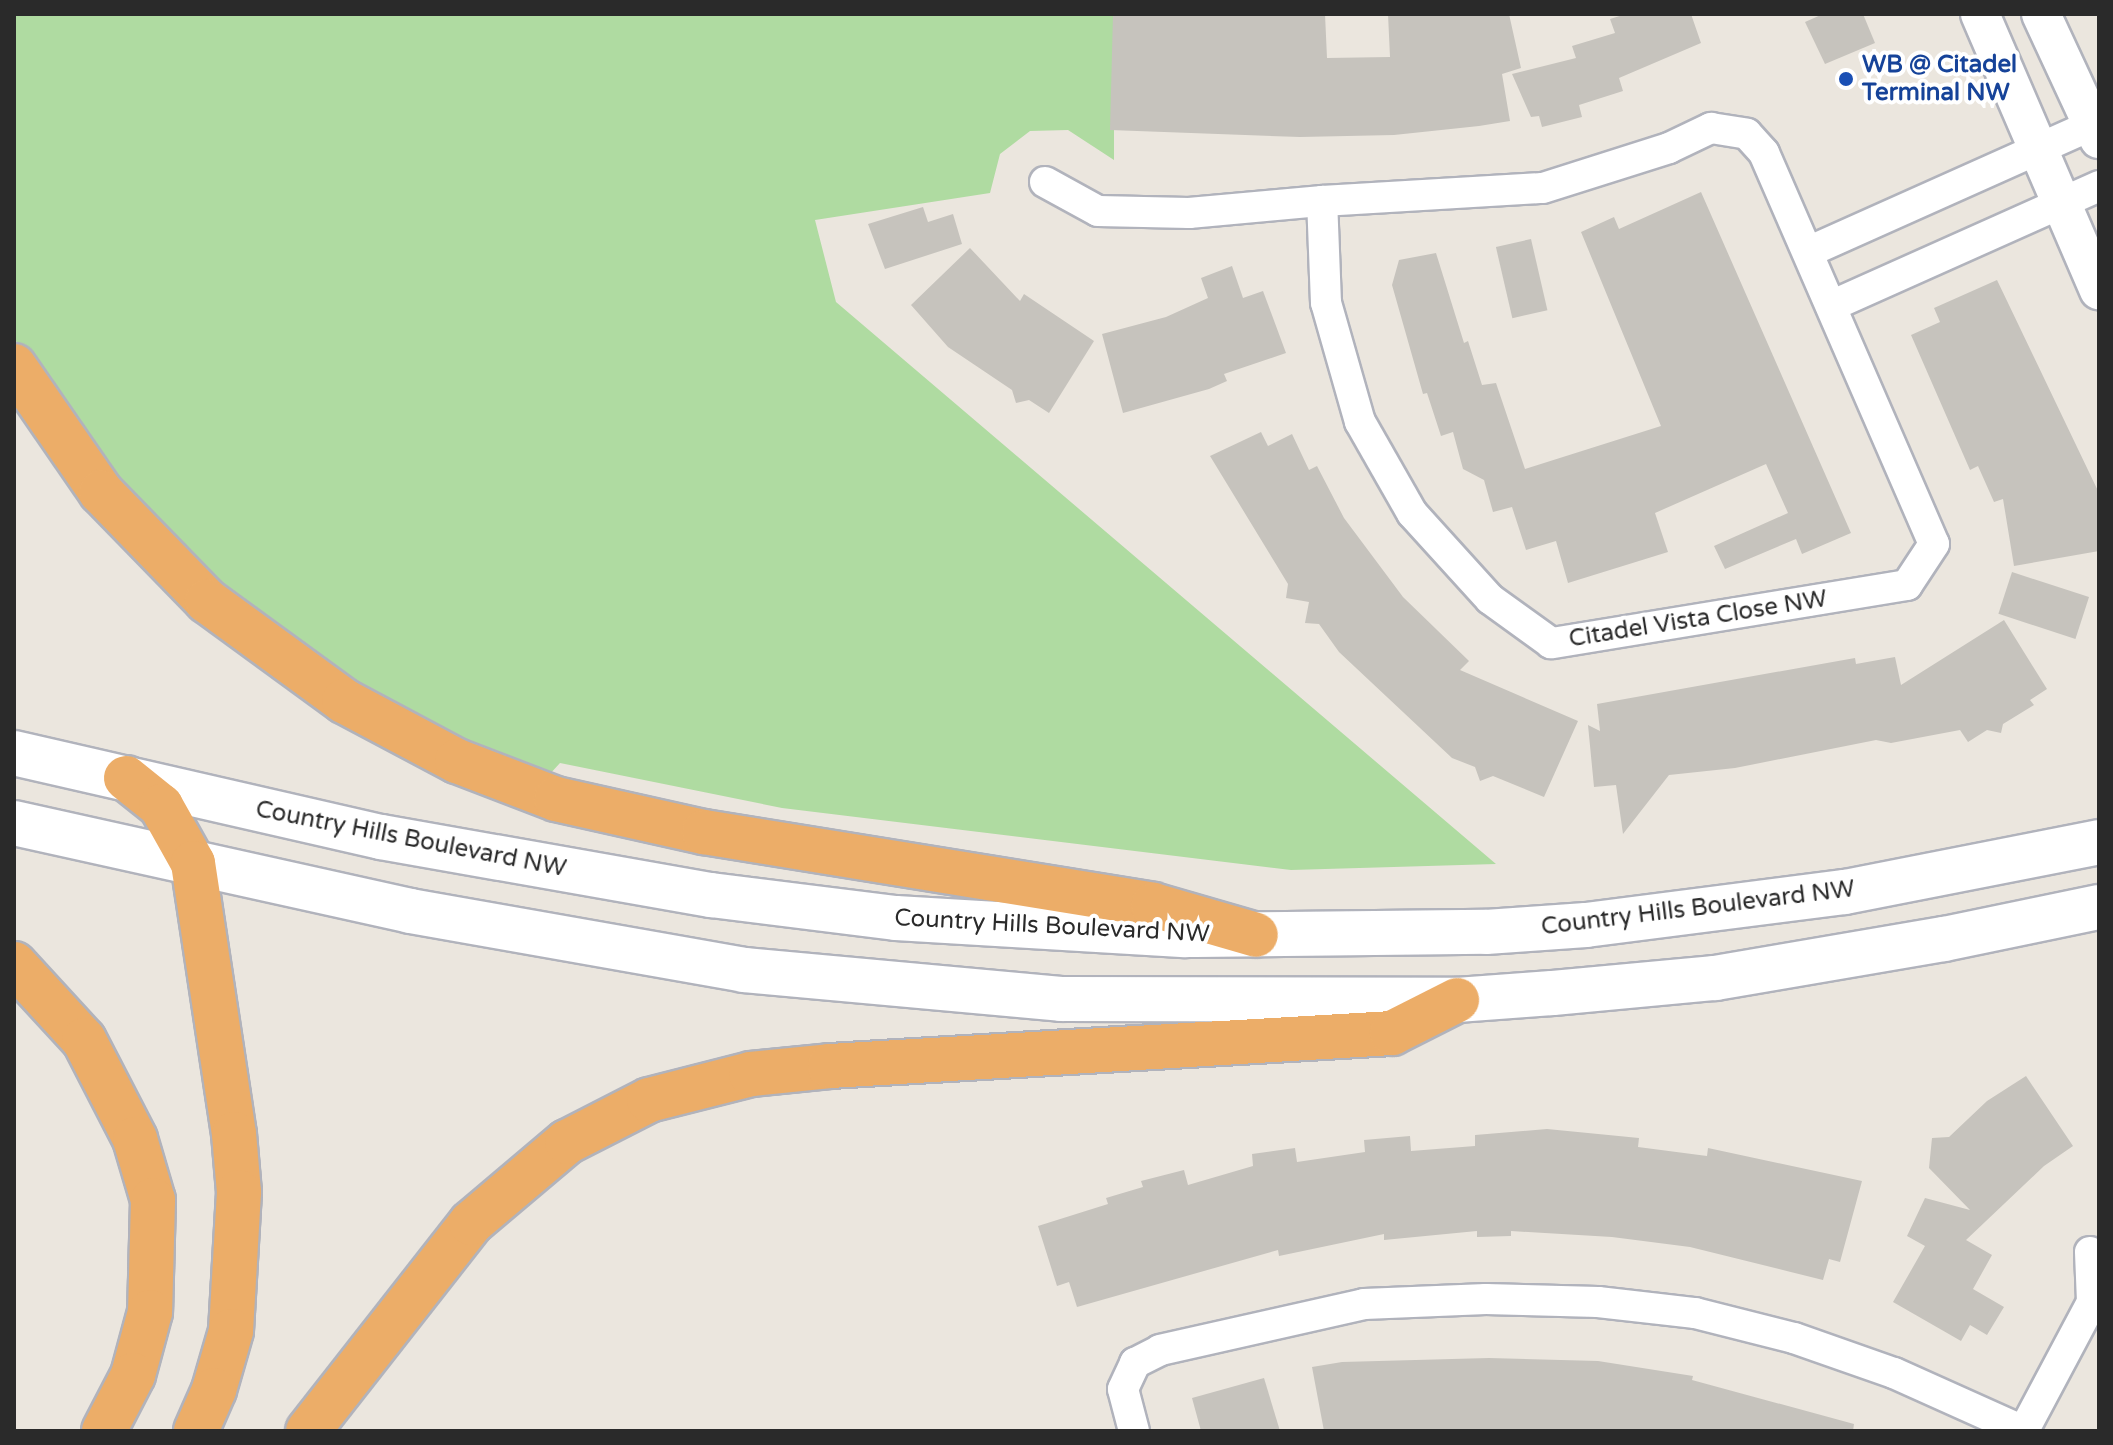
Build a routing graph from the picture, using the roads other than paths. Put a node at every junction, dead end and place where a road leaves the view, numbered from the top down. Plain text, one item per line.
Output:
1 (1980, 14) edge
2 (2041, 14) edge
3 (2097, 129) edge
4 (2035, 150) junction
5 (1045, 182) dead end
6 (2099, 186) edge
7 (1322, 201) junction
8 (2059, 203) junction
9 (1808, 252) junction
10 (2099, 290) edge
11 (1831, 306) junction
12 (14, 366) edge
13 (14, 753) edge
14 (126, 778) junction
15 (14, 823) edge
16 (2099, 842) edge
17 (193, 863) junction
18 (2099, 907) edge
19 (1256, 935) junction
20 (14, 964) edge
21 (1457, 1000) junction
22 (2090, 1252) dead end
23 (104, 1431) edge
24 (196, 1431) edge
25 (308, 1431) edge
26 (1134, 1431) edge
27 (2024, 1431) edge

1 - 4 street
2 - 3 street
3 - 4 street
4 - 8 street
4 - 9 street
5 - 7 street
6 - 8 street
7 - 9 street, Citadel Vista Close NW
7 - 11 street, Citadel Vista Close NW
8 - 10 street
8 - 11 street
9 - 11 street, Citadel Vista Close NW
12 - 19 highway
13 - 14 main road, Country Hills Boulevard NW
14 - 17 highway
14 - 19 main road, Country Hills Boulevard NW
15 - 17 main road
16 - 19 main road, Country Hills Boulevard NW
17 - 21 main road
17 - 24 highway
18 - 21 main road
20 - 23 highway
21 - 25 highway
22 - 27 street
26 - 27 street

